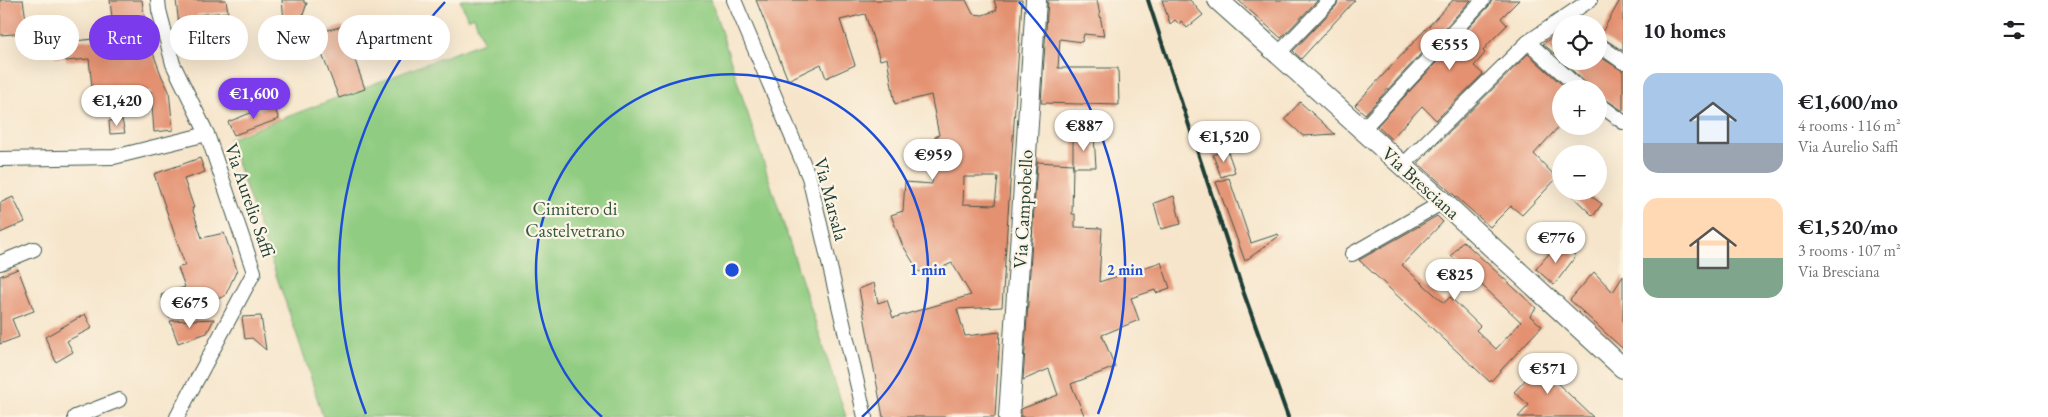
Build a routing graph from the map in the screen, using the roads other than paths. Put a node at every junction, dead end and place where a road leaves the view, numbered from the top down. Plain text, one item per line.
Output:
1 (158, 0) edge
2 (734, 0) edge
3 (1036, 0) edge
4 (1330, 0) edge
5 (1483, 0) edge
6 (1590, 0) edge
7 (1224, 2) edge
8 (1574, 15) edge
9 (1552, 29) edge
10 (1528, 42) junction
11 (1607, 51) edge
12 (1278, 54) junction
13 (1623, 62) edge
14 (1570, 80) edge
15 (1607, 110) edge
16 (1623, 122) edge
17 (1362, 130) junction
18 (207, 134) junction
19 (0, 159) edge
20 (1402, 166) junction
21 (1443, 202) junction
22 (34, 249) dead end
23 (1352, 254) dead end
24 (0, 263) edge
25 (1623, 368) edge
26 (119, 400) dead end
27 (75, 417) edge
28 (177, 417) edge
29 (865, 417) edge
30 (1009, 417) edge

1 - 18 street, Via Aurelio Saffi
2 - 29 street, Via Marsala
3 - 30 main road, Via Campobello
4 - 12 street
5 - 17 street
6 - 8 street
7 - 12 main road, Via Bresciana
9 - 10 street
10 - 14 street
10 - 20 street
11 - 13 street
12 - 17 main road, Via Bresciana
15 - 16 street
17 - 20 main road, Via Bresciana
18 - 19 street
18 - 28 street, Via Aurelio Saffi
20 - 21 main road, Via Bresciana
21 - 23 street
21 - 25 main road, Via Bresciana
22 - 24 street
26 - 27 street

